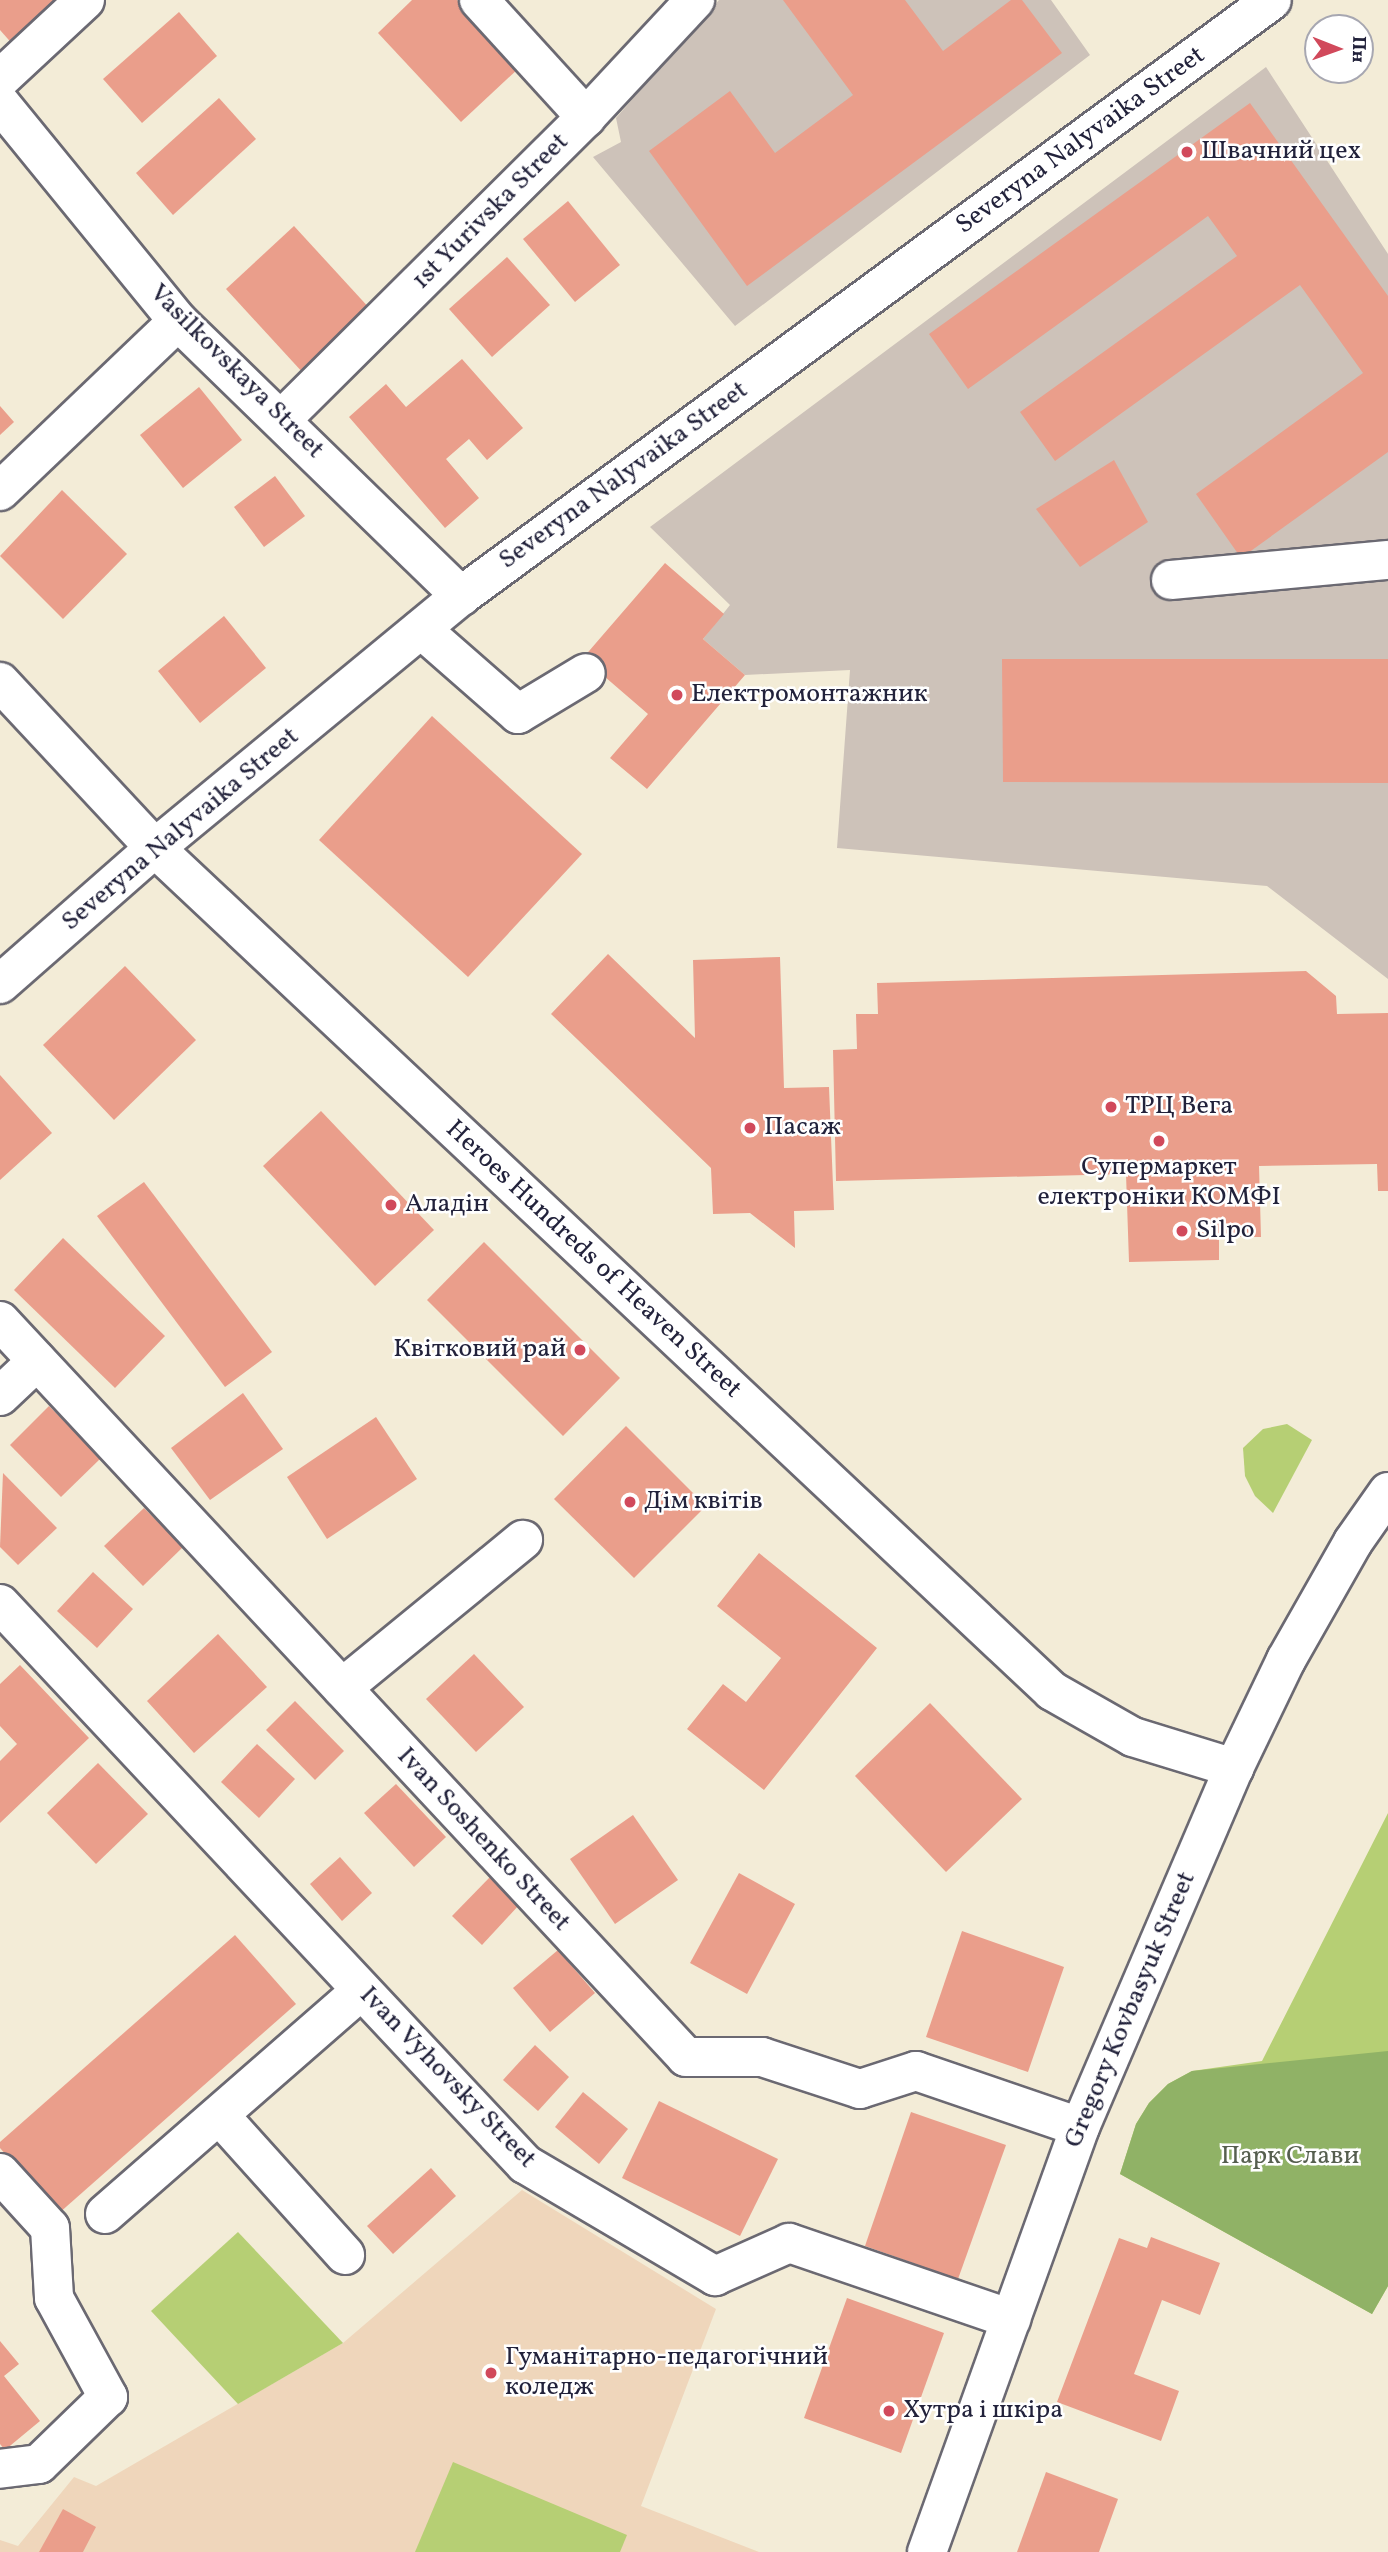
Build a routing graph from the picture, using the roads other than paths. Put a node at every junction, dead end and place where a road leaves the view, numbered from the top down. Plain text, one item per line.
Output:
1 (85, 0) edge
2 (479, 0) edge
3 (695, 0) edge
4 (1272, 0) edge
5 (0, 79) edge
6 (0, 103) edge
7 (586, 117) junction
8 (178, 321) junction
9 (282, 419) junction
10 (0, 491) edge
11 (1388, 560) edge
12 (1171, 580) dead end
13 (461, 596) junction
14 (421, 629) junction
15 (586, 673) dead end
16 (0, 682) edge
17 (155, 848) junction
18 (0, 984) edge
19 (0, 1321) edge
20 (37, 1362) junction
21 (0, 1396) edge
22 (1388, 1492) edge
23 (523, 1540) dead end
24 (0, 1604) edge
25 (342, 1688) junction
26 (1234, 1768) junction
27 (361, 1991) junction
28 (220, 2116) junction
29 (1080, 2127) junction
30 (0, 2173) edge
31 (105, 2214) dead end
32 (345, 2255) dead end
33 (1011, 2319) junction
34 (0, 2469) edge
35 (927, 2552) edge

1 - 5 street
2 - 7 street
3 - 7 street, 1st Yurivska Street
4 - 13 street, Severyna Nalyvaika Street
6 - 8 street, Vasilkovskaya Street
7 - 9 street, 1st Yurivska Street
8 - 9 street, Vasilkovskaya Street
8 - 10 street
9 - 13 street, Vasilkovskaya Street
11 - 12 street
13 - 14 street, Severyna Nalyvaika Street
14 - 15 street
14 - 17 street, Severyna Nalyvaika Street
16 - 17 street, Heroes Hundreds of Heaven Street
17 - 18 street, Severyna Nalyvaika Street
17 - 26 street, Heroes Hundreds of Heaven Street
19 - 20 street, Ivan Soshenko Street
20 - 21 street
20 - 25 street, Ivan Soshenko Street
22 - 26 street, Gregory Kovbasyuk Street
23 - 25 street
24 - 27 street, Ivan Vyhovsky Street
25 - 29 street, Ivan Soshenko Street
26 - 29 street, Gregory Kovbasyuk Street
27 - 28 street
27 - 33 street, Ivan Vyhovsky Street
28 - 31 street
28 - 32 street
29 - 33 street, Gregory Kovbasyuk Street
30 - 34 street
33 - 35 street, Gregory Kovbasyuk Street

